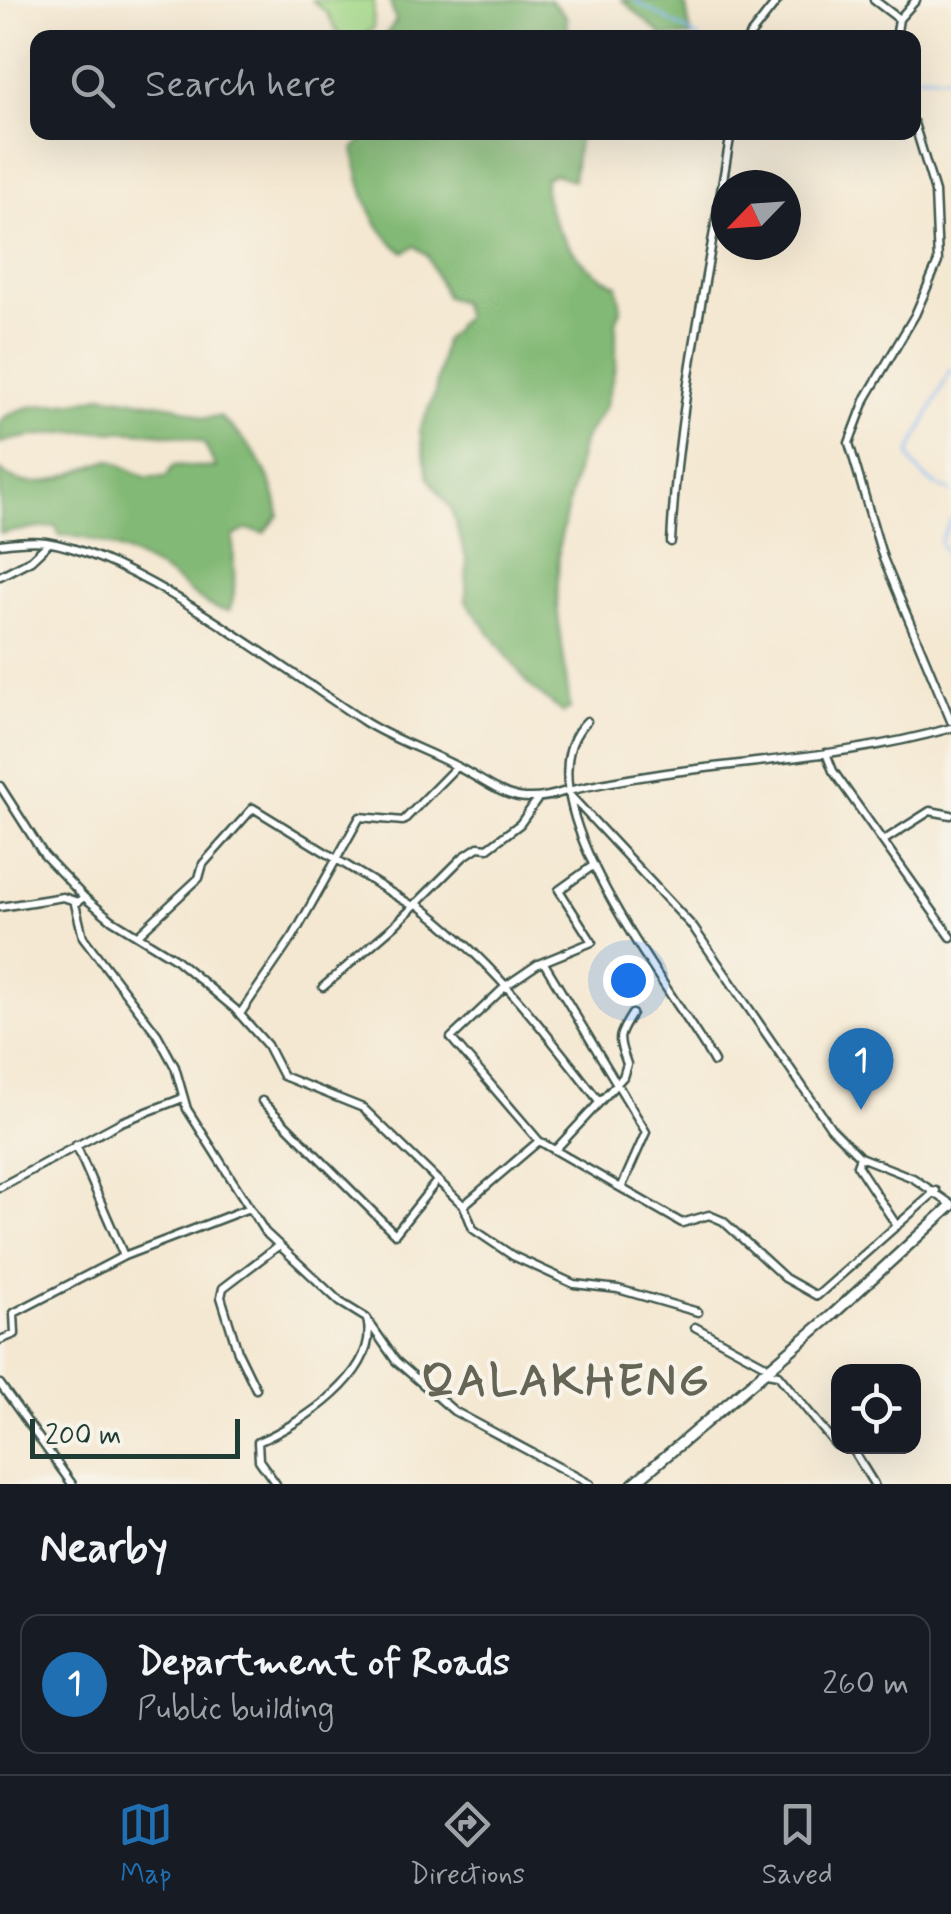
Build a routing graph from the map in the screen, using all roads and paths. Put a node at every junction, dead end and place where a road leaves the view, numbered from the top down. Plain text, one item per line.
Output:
1 (778, 0) edge
2 (874, 0) edge
3 (916, 0) edge
4 (900, 19) junction
5 (754, 30) edge
6 (898, 30) edge
7 (729, 140) edge
8 (919, 140) edge
9 (50, 542) junction
10 (671, 542) dead end
11 (0, 544) edge
12 (0, 576) edge
13 (587, 720) dead end
14 (951, 724) edge
15 (826, 753) junction
16 (457, 766) junction
17 (0, 786) edge
18 (566, 791) junction
19 (538, 799) junction
20 (951, 814) edge
21 (883, 841) junction
22 (337, 862) junction
23 (594, 866) junction
24 (81, 899) junction
25 (414, 905) junction
26 (0, 907) edge
27 (139, 934) junction
28 (951, 937) edge
29 (544, 963) junction
30 (507, 985) junction
31 (322, 987) dead end
32 (240, 1014) junction
33 (632, 1014) dead end
34 (714, 1062) dead end
35 (618, 1084) junction
36 (183, 1098) junction
37 (262, 1101) dead end
38 (598, 1101) junction
39 (539, 1141) junction
40 (76, 1145) junction
41 (556, 1149) junction
42 (860, 1157) junction
43 (436, 1182) junction
44 (0, 1186) edge
45 (622, 1186) junction
46 (936, 1191) junction
47 (951, 1205) edge
48 (464, 1206) junction
49 (249, 1208) junction
50 (897, 1226) junction
51 (278, 1246) junction
52 (124, 1256) junction
53 (698, 1312) dead end
54 (366, 1318) junction
55 (694, 1327) dead end
56 (0, 1340) edge
57 (764, 1369) junction
58 (0, 1384) edge
59 (256, 1389) dead end
60 (72, 1484) edge
61 (276, 1484) edge
62 (590, 1484) edge
63 (633, 1484) edge
64 (874, 1484) edge

1 - 5 street
2 - 4 street
3 - 4 street
4 - 6 street
7 - 10 street
8 - 14 street
9 - 11 street
9 - 12 street
9 - 16 street
13 - 18 street
14 - 15 street
15 - 18 street
15 - 21 street
16 - 19 street
16 - 22 street
17 - 24 street
18 - 19 street
18 - 23 street
18 - 42 street
19 - 25 street
20 - 21 street
21 - 28 street
22 - 25 street
22 - 27 street
22 - 32 street
23 - 29 street
23 - 34 street
24 - 26 street
24 - 27 street
24 - 36 street
25 - 30 street
25 - 31 street
27 - 32 street
29 - 30 street
29 - 35 street
30 - 38 street
30 - 39 street
32 - 43 street
33 - 35 street
35 - 38 street
35 - 45 street
36 - 40 street
36 - 49 street
37 - 43 street
38 - 41 street
39 - 41 street
39 - 48 street
40 - 44 street
40 - 52 street
41 - 45 street
42 - 46 street
42 - 50 street
43 - 48 street
45 - 50 street
46 - 47 street
46 - 50 street
47 - 57 main road
48 - 53 street
49 - 51 street
49 - 52 street
51 - 54 street
51 - 59 street
52 - 56 street
54 - 61 street
54 - 62 street
55 - 57 street
57 - 63 main road
57 - 64 street
58 - 60 street

